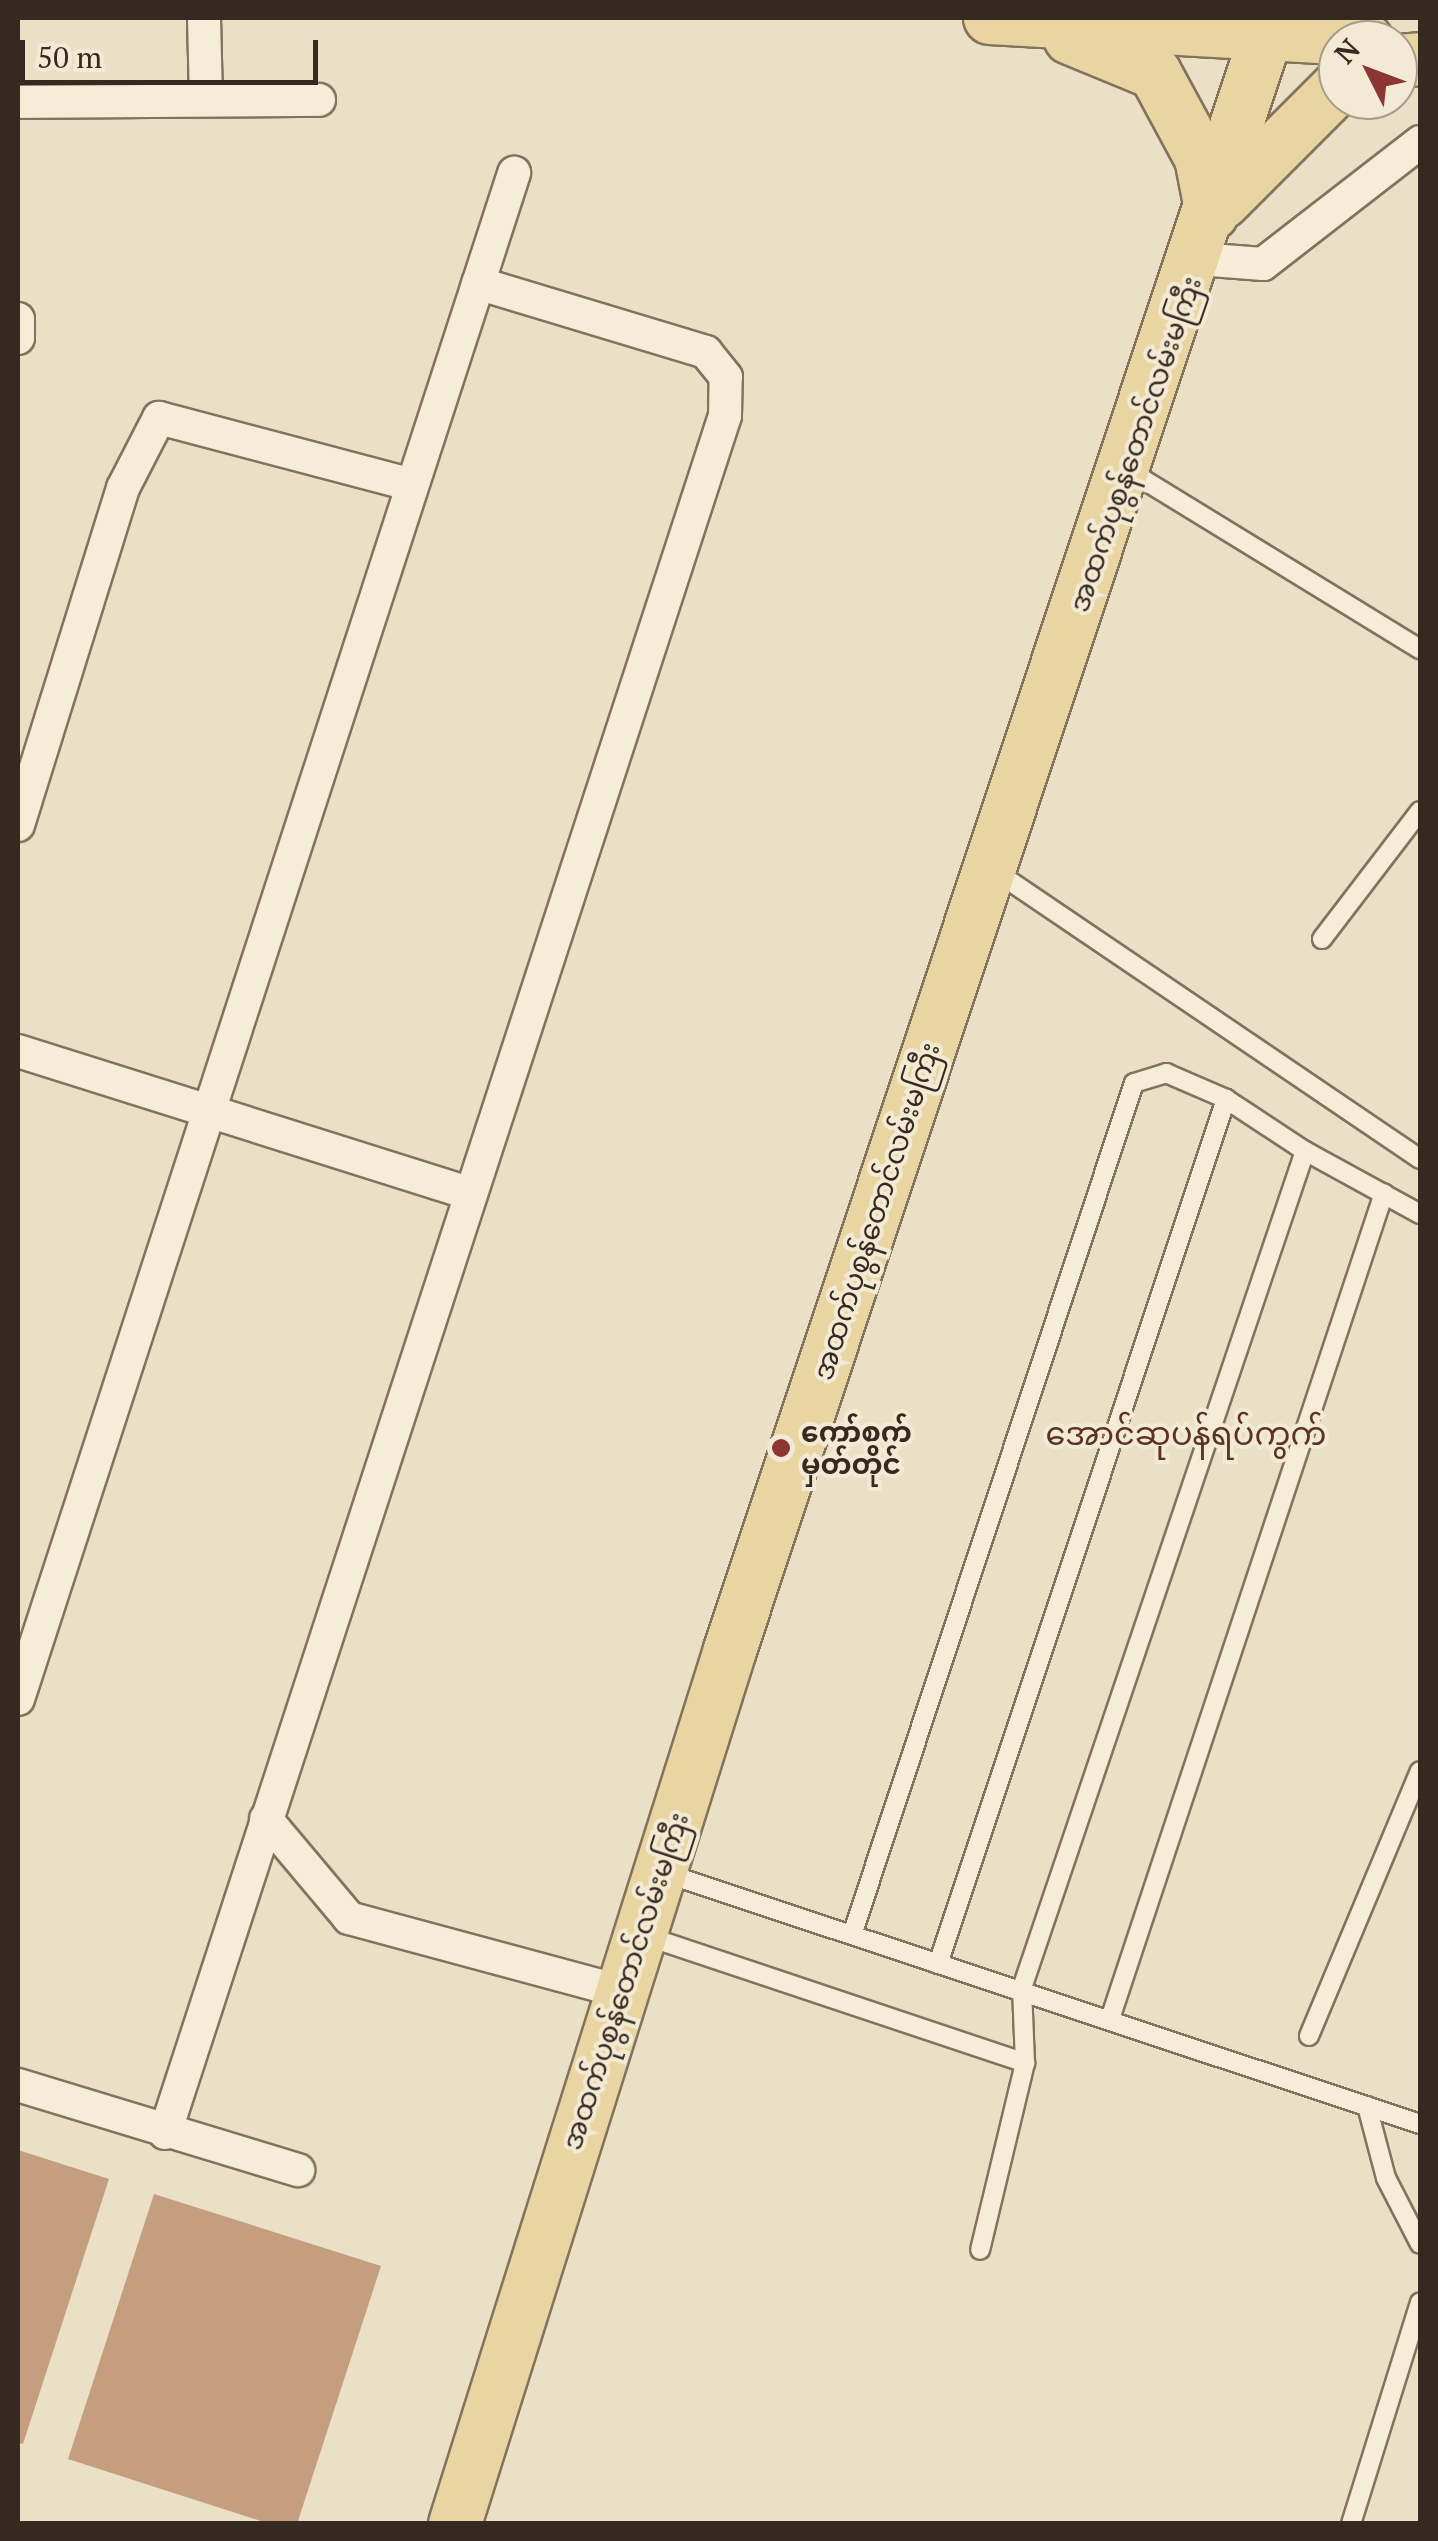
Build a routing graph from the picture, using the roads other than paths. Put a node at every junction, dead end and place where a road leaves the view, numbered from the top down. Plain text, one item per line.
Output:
1 (204, 18) edge
2 (990, 18) edge
3 (1012, 19) edge
4 (1270, 26) edge
5 (1318, 33) edge
6 (206, 100) junction
7 (319, 100) dead end
8 (18, 102) edge
9 (1318, 110) edge
10 (1420, 142) edge
11 (514, 173) dead end
12 (1205, 237) junction
13 (478, 282) junction
14 (18, 320) edge
15 (18, 338) edge
16 (1126, 469) junction
17 (408, 484) junction
18 (1420, 648) edge
19 (1420, 811) edge
20 (18, 825) edge
21 (990, 868) junction
22 (1322, 939) dead end
23 (18, 1051) edge
24 (1226, 1099) junction
25 (209, 1111) junction
26 (1305, 1151) junction
27 (1420, 1159) edge
28 (469, 1193) junction
29 (1384, 1193) junction
30 (1420, 1214) edge
31 (18, 1699) edge
32 (1420, 1771) edge
33 (266, 1819) junction
34 (660, 1872) junction
35 (641, 1934) junction
36 (852, 1935) junction
37 (938, 1964) junction
38 (1022, 1988) junction
39 (620, 1991) junction
40 (1110, 2019) junction
41 (1309, 2036) dead end
42 (1024, 2063) junction
43 (18, 2085) edge
44 (1368, 2106) junction
45 (1420, 2124) edge
46 (165, 2132) junction
47 (298, 2170) dead end
48 (1420, 2244) edge
49 (980, 2250) dead end
50 (1420, 2302) edge
51 (456, 2524) edge
52 (1351, 2524) edge

1 - 6 street
2 - 3 main road
3 - 4 main road
3 - 12 main road
4 - 5 main road
4 - 12 main road, အထက်ပုစွန်တောင်လမ်းမကြီး
6 - 7 street
6 - 8 street
9 - 12 main road
10 - 12 street
11 - 13 street
12 - 16 main road, အထက်ပုစွန်တောင်လမ်းမကြီး
13 - 17 street
13 - 28 street
14 - 15 street
16 - 18 lane
16 - 21 main road, အထက်ပုစွန်တောင်လမ်းမကြီး
17 - 20 street
17 - 25 street
19 - 22 lane
21 - 27 lane
21 - 34 main road, အထက်ပုစွန်တောင်လမ်းမကြီး
23 - 25 street
24 - 26 lane
24 - 36 lane
24 - 37 lane
25 - 28 street
25 - 31 street
26 - 29 lane
26 - 38 lane
28 - 33 street
29 - 30 lane
29 - 40 lane
32 - 41 lane
33 - 39 street
33 - 46 street
34 - 35 main road, အထက်ပုစွန်တောင်လမ်းမကြီး
34 - 36 lane
35 - 39 main road, အထက်ပုစွန်တောင်လမ်းမကြီး
35 - 42 lane
36 - 37 lane
37 - 38 lane
38 - 40 lane
38 - 42 lane
39 - 51 main road, အထက်ပုစွန်တောင်လမ်းမကြီး
40 - 44 lane
42 - 49 lane
43 - 46 street
44 - 45 lane
44 - 48 lane
46 - 47 street
50 - 52 lane

